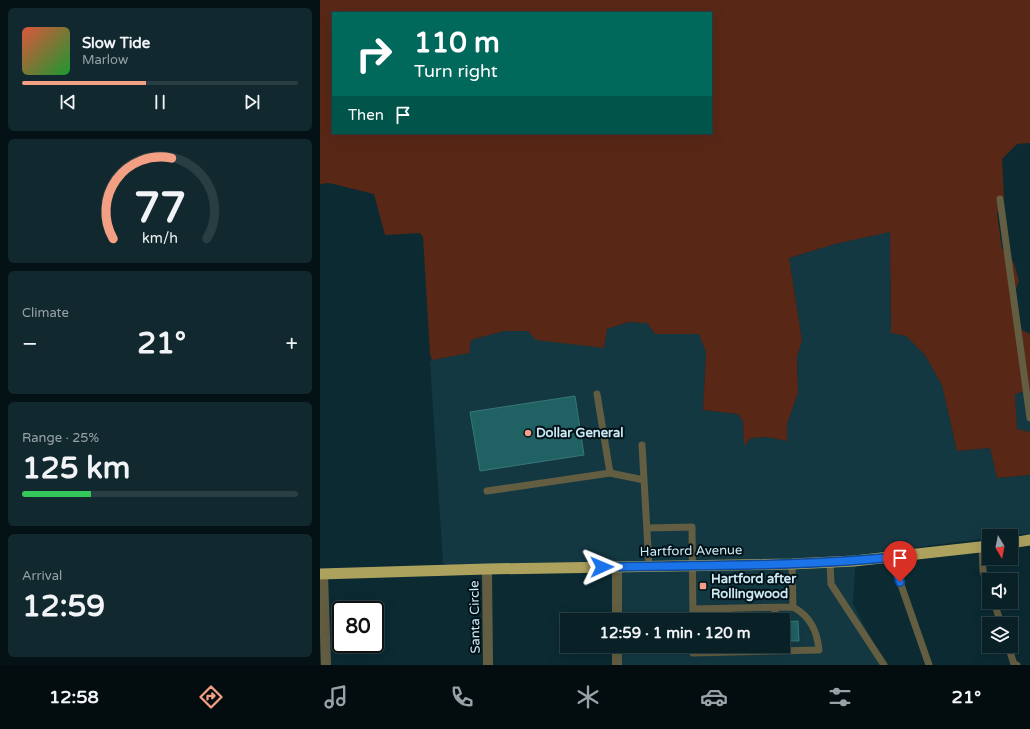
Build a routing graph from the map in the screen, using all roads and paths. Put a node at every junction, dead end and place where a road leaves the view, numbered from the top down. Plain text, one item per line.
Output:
1 (1000, 199) dead end
2 (597, 394) dead end
3 (1030, 418) edge
4 (642, 445) dead end
5 (610, 473) junction
6 (644, 480) junction
7 (487, 491) dead end
8 (647, 528) junction
9 (1030, 540) edge
10 (1018, 542) edge
11 (982, 546) edge
12 (894, 557) junction
13 (830, 562) junction
14 (792, 564) junction
15 (692, 565) junction
16 (617, 566) junction
17 (648, 566) junction
18 (487, 569) junction
19 (322, 574) edge
20 (793, 607) junction
21 (730, 608) junction
22 (775, 608) junction
23 (693, 609) junction
24 (617, 613) edge
25 (693, 613) edge
26 (730, 613) edge
27 (775, 613) edge
28 (790, 649) edge
29 (617, 653) edge
30 (1010, 653) edge
31 (326, 665) edge
32 (488, 665) edge
33 (617, 665) edge
34 (884, 665) edge
35 (929, 665) edge
36 (1017, 665) edge

1 - 3 lane
2 - 5 lane
4 - 6 lane
5 - 6 lane
5 - 7 lane
6 - 8 lane
8 - 15 lane
8 - 17 lane
9 - 10 highway
11 - 12 highway, Hartford Avenue
12 - 13 highway, Hartford Avenue
12 - 35 lane
13 - 14 highway, Hartford Avenue
13 - 34 lane
14 - 15 highway, Hartford Avenue
14 - 20 lane
15 - 17 highway, Hartford Avenue
15 - 23 lane
16 - 17 highway, Hartford Avenue
16 - 18 highway, Hartford Avenue
16 - 24 street
18 - 19 highway, Hartford Avenue
18 - 32 street, Santa Circle
19 - 31 street
20 - 22 lane
20 - 28 lane
21 - 22 lane
21 - 23 lane
21 - 26 lane
22 - 27 lane
23 - 25 lane
29 - 33 street
30 - 36 lane

